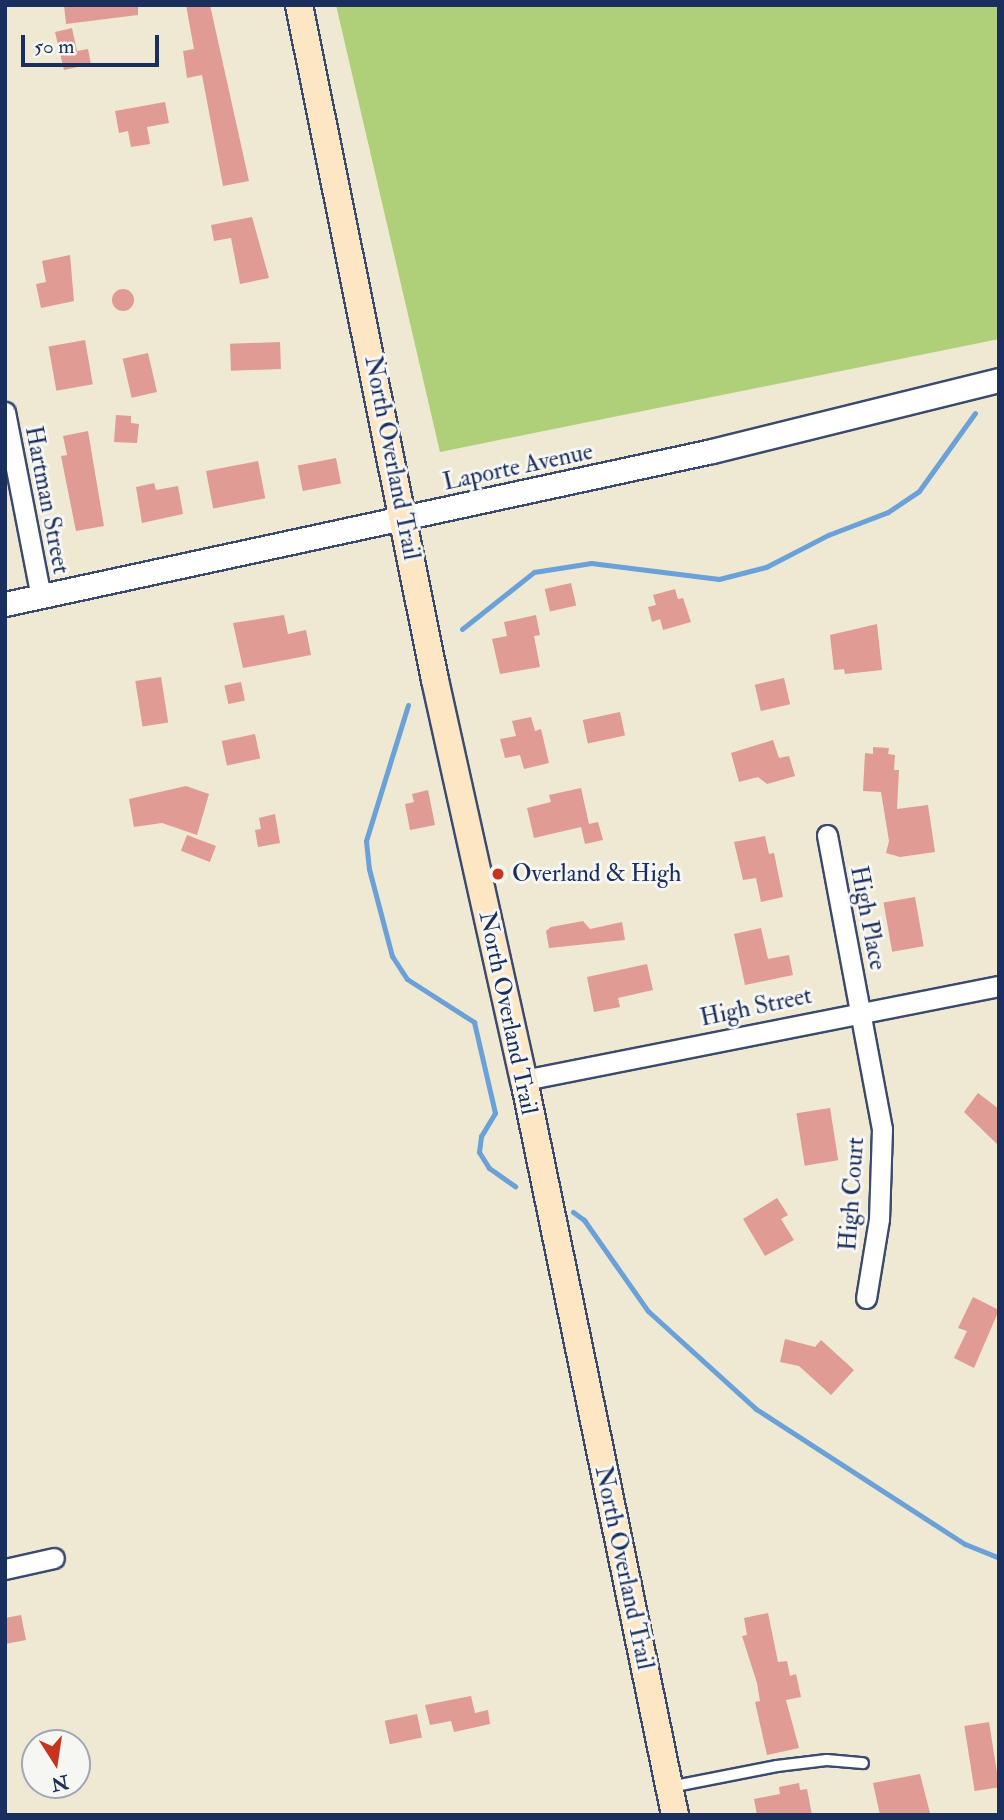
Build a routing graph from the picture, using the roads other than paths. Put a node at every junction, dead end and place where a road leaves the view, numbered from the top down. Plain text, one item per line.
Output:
1 (299, 5) edge
2 (999, 380) edge
3 (5, 412) edge
4 (405, 519) junction
5 (41, 597) junction
6 (5, 604) edge
7 (827, 835) dead end
8 (999, 986) edge
9 (862, 1011) junction
10 (524, 1080) junction
11 (866, 1298) dead end
12 (54, 1558) dead end
13 (5, 1569) edge
14 (863, 1763) dead end
15 (669, 1787) junction
16 (675, 1815) edge

1 - 4 main road, North Overland Trail
2 - 4 street, Laporte Avenue
3 - 5 street, Hartman Street
4 - 5 street, Laporte Avenue
4 - 10 main road, North Overland Trail
5 - 6 street, Laporte Avenue
7 - 9 street, High Place
8 - 9 street, High Street
9 - 10 street, High Street
9 - 11 street, High Court
10 - 15 main road, North Overland Trail
12 - 13 street
14 - 15 lane
15 - 16 main road, North Overland Trail

